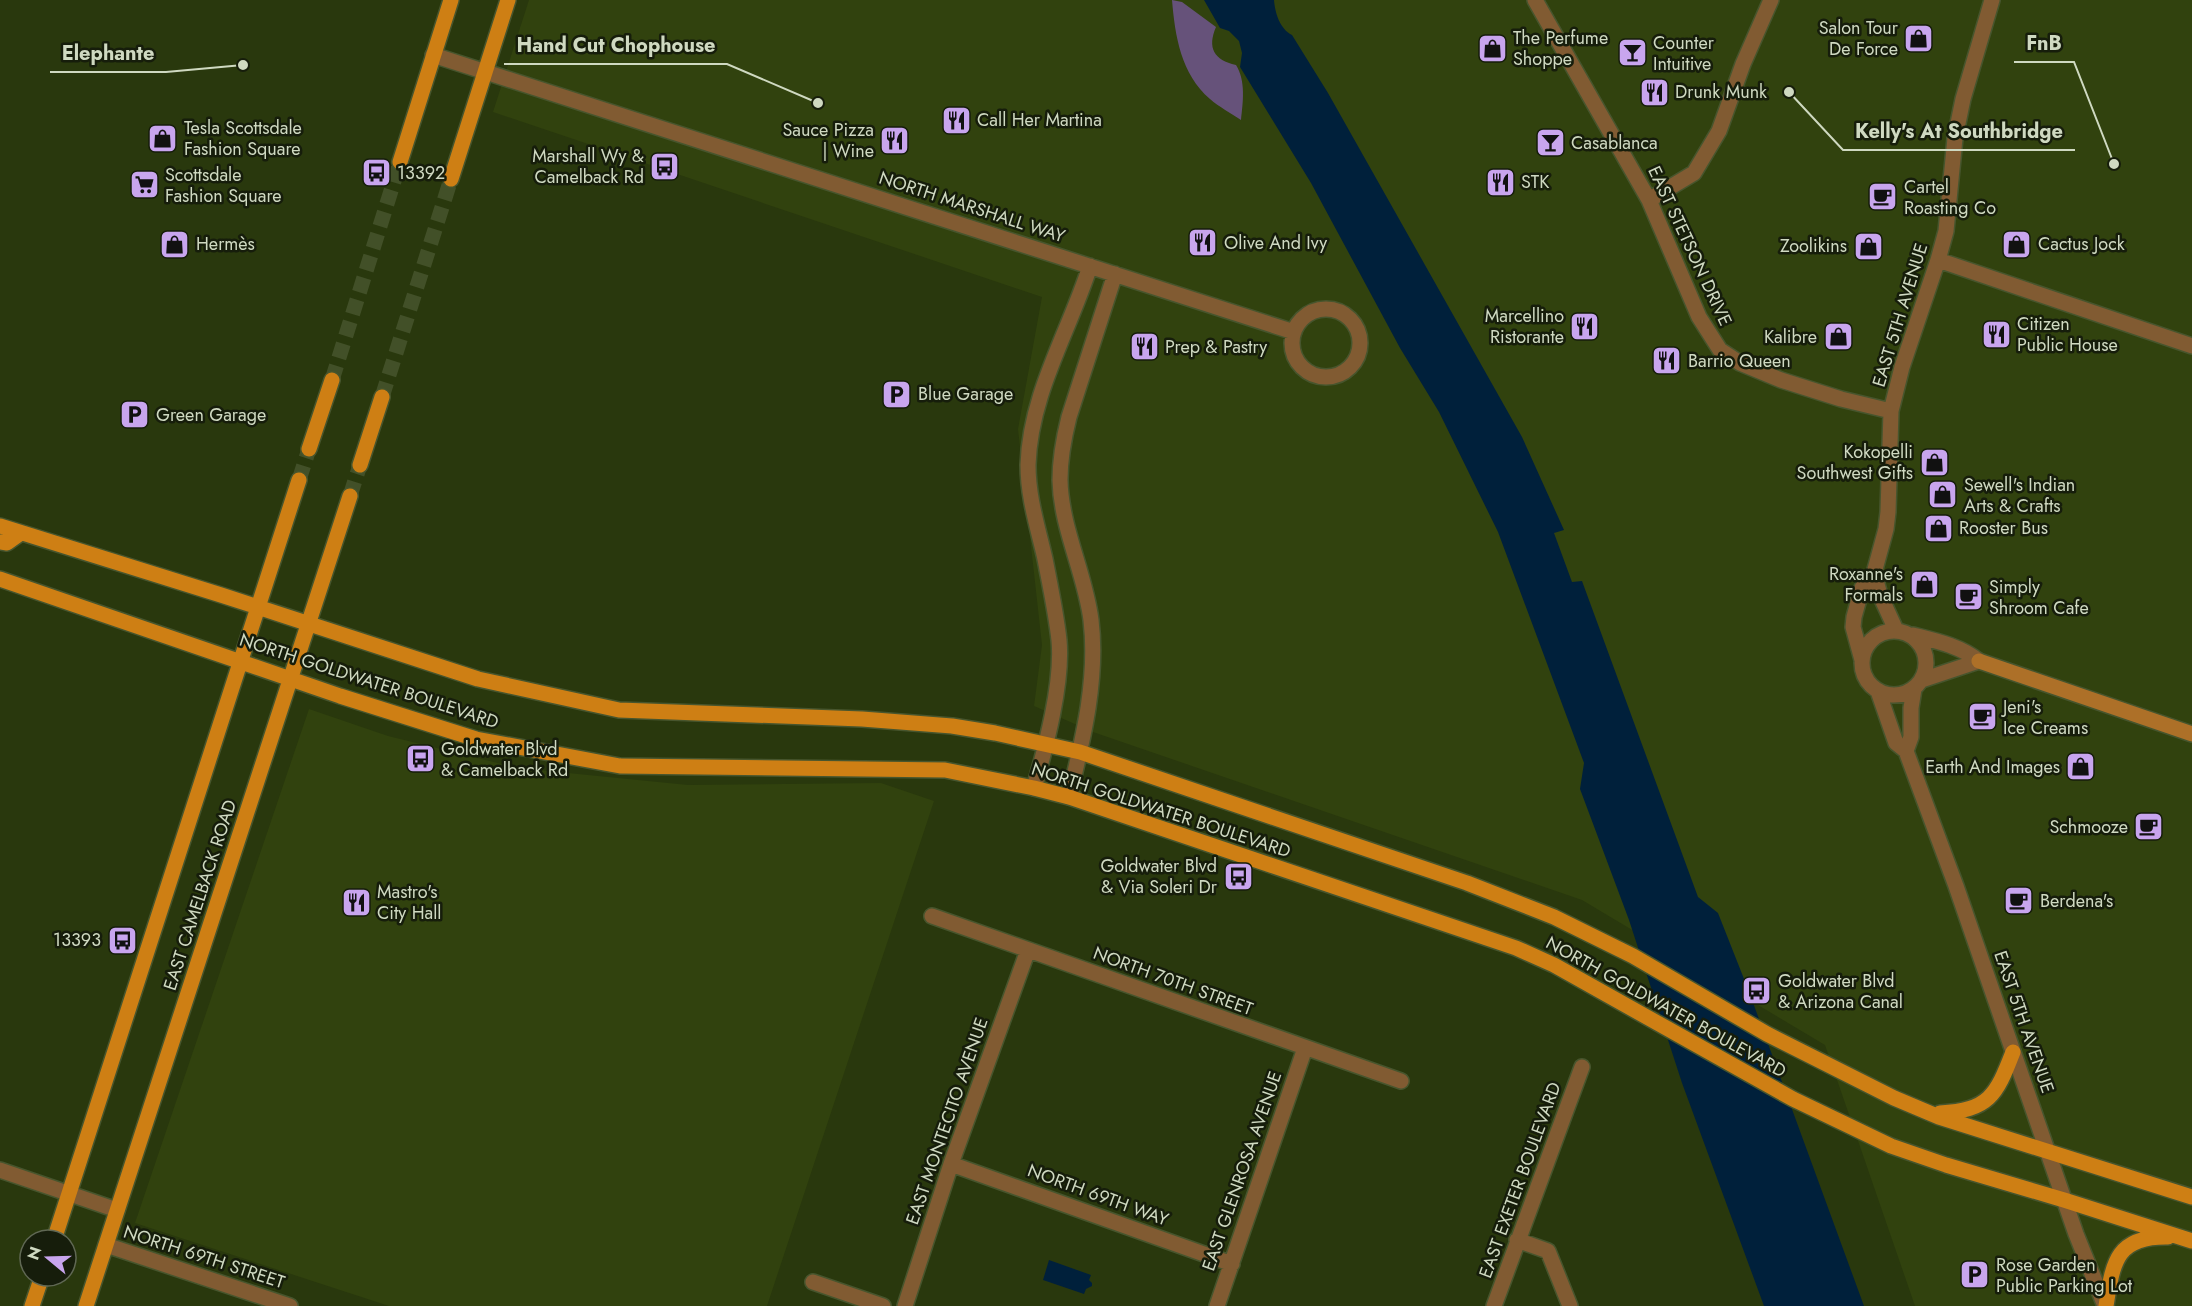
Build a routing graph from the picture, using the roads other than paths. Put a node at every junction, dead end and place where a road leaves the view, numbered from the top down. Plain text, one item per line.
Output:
1 (451, 0) edge
2 (508, 0) edge
3 (1535, 0) edge
4 (1770, 0) edge
5 (1992, 0) edge
6 (434, 55) junction
7 (485, 71) junction
8 (400, 162) tunnel mouth
9 (451, 179) tunnel mouth
10 (1648, 200) junction
11 (1938, 260) junction
12 (1090, 266) junction
13 (1115, 274) junction
14 (1294, 332) junction
15 (2192, 346) edge
16 (332, 380) tunnel mouth
17 (382, 397) tunnel mouth
18 (1890, 411) junction
19 (309, 449) tunnel mouth
20 (360, 465) tunnel mouth
21 (299, 480) tunnel mouth
22 (350, 496) tunnel mouth
23 (0, 526) edge
24 (21, 533) junction
25 (0, 542) edge
26 (1874, 573) junction
27 (0, 579) edge
28 (258, 607) junction
29 (309, 624) junction
30 (1896, 630) junction
31 (1913, 635) junction
32 (240, 660) junction
33 (1862, 660) junction
34 (1979, 661) junction
35 (292, 679) junction
36 (1918, 684) junction
37 (1878, 691) junction
38 (2192, 734) edge
39 (1046, 744) junction
40 (1906, 751) junction
41 (1080, 752) junction
42 (1034, 788) junction
43 (1069, 797) junction
44 (932, 916) dead end
45 (1028, 950) junction
46 (1305, 1048) junction
47 (2013, 1052) junction
48 (1582, 1067) dead end
49 (1401, 1081) dead end
50 (1932, 1114) junction
51 (2048, 1150) junction
52 (951, 1164) junction
53 (0, 1170) edge
54 (69, 1194) junction
55 (2192, 1197) edge
56 (2064, 1200) junction
57 (117, 1210) junction
58 (58, 1228) edge
59 (2187, 1239) edge
60 (1517, 1240) junction
61 (106, 1245) junction
62 (1232, 1264) junction
63 (813, 1282) dead end
64 (38, 1288) edge
65 (290, 1305) edge
66 (32, 1306) edge
67 (86, 1306) edge
68 (883, 1306) edge
69 (905, 1306) edge
70 (1217, 1306) edge
71 (1494, 1306) edge
72 (1570, 1306) edge
73 (2105, 1306) edge

1 - 6 main road
2 - 7 main road
3 - 10 street, EAST STETSON DRIVE
4 - 10 street
5 - 11 street, EAST 5TH AVENUE
6 - 7 street, NORTH MARSHALL WAY
6 - 8 main road
7 - 9 main road
7 - 12 street, NORTH MARSHALL WAY
10 - 18 street, EAST STETSON DRIVE
11 - 15 street
11 - 18 street, EAST 5TH AVENUE
12 - 13 street, NORTH MARSHALL WAY
12 - 39 street
13 - 14 street, NORTH MARSHALL WAY
13 - 41 street
14 - 14 street
16 - 19 main road
17 - 20 main road
18 - 26 street, EAST 5TH AVENUE
21 - 28 main road, EAST CAMELBACK ROAD
22 - 29 main road, EAST CAMELBACK ROAD
23 - 24 main road, NORTH GOLDWATER BOULEVARD
24 - 25 main road
24 - 28 main road, NORTH GOLDWATER BOULEVARD
26 - 30 street
26 - 33 street, EAST 5TH AVENUE
27 - 32 main road, NORTH GOLDWATER BOULEVARD
28 - 29 main road, NORTH GOLDWATER BOULEVARD
28 - 32 main road, EAST CAMELBACK ROAD
29 - 35 main road, EAST CAMELBACK ROAD
29 - 39 main road, NORTH GOLDWATER BOULEVARD
30 - 31 street
30 - 33 street
31 - 34 street
31 - 36 street
32 - 35 main road, NORTH GOLDWATER BOULEVARD
32 - 54 main road, EAST CAMELBACK ROAD
33 - 37 street
34 - 36 street
34 - 38 street
35 - 42 main road, NORTH GOLDWATER BOULEVARD
35 - 57 main road, EAST CAMELBACK ROAD
36 - 37 street
36 - 40 street, EAST 5TH AVENUE
37 - 40 street, EAST 5TH AVENUE
39 - 41 main road, NORTH GOLDWATER BOULEVARD
39 - 42 street
40 - 47 street, EAST 5TH AVENUE
41 - 43 street
41 - 50 main road, NORTH GOLDWATER BOULEVARD
42 - 43 main road, NORTH GOLDWATER BOULEVARD
43 - 56 main road, NORTH GOLDWATER BOULEVARD
44 - 45 street, NORTH 70TH STREET
45 - 46 street, NORTH 70TH STREET
45 - 52 street, EAST MONTECITO AVENUE
46 - 49 street, NORTH 70TH STREET
46 - 62 street, EAST GLENROSA AVENUE
47 - 50 main road
47 - 51 street, EAST 5TH AVENUE
48 - 60 street, EAST EXETER BOULEVARD
50 - 51 main road, NORTH GOLDWATER BOULEVARD
51 - 55 main road, NORTH GOLDWATER BOULEVARD
51 - 56 street, EAST 5TH AVENUE
52 - 62 street, NORTH 69TH WAY
52 - 69 street, EAST MONTECITO AVENUE
53 - 54 street, NORTH 69TH STREET
54 - 57 street, NORTH 69TH STREET
54 - 58 main road, EAST CAMELBACK ROAD
56 - 59 main road, NORTH GOLDWATER BOULEVARD
56 - 73 street, EAST 5TH AVENUE
57 - 61 main road, EAST CAMELBACK ROAD
59 - 73 main road
60 - 71 street, EAST EXETER BOULEVARD
60 - 72 street
61 - 65 street, NORTH 69TH STREET
61 - 67 main road, EAST CAMELBACK ROAD
62 - 70 street, EAST GLENROSA AVENUE
63 - 68 street
64 - 66 main road

